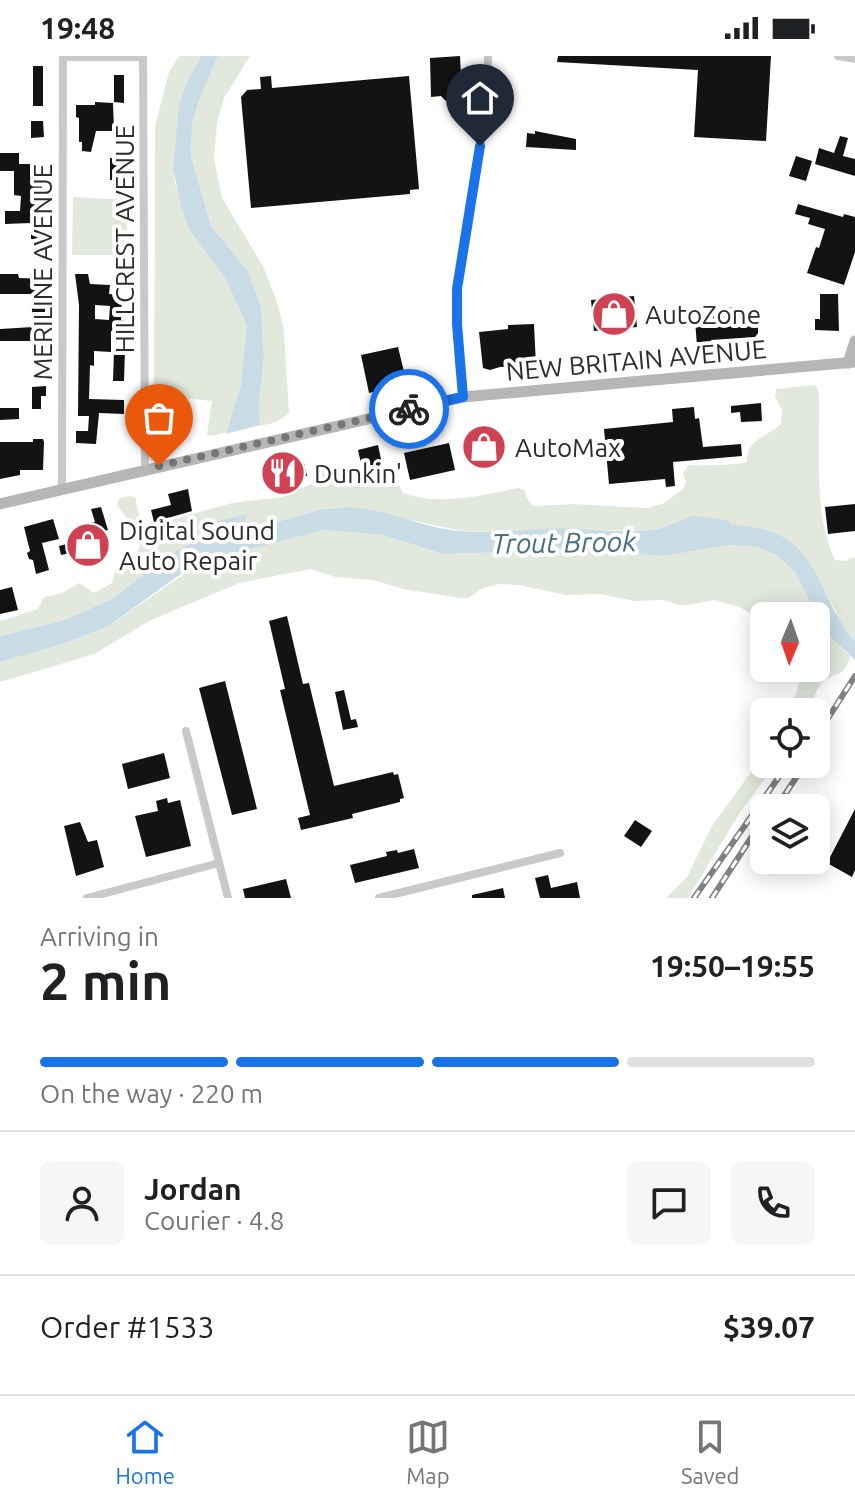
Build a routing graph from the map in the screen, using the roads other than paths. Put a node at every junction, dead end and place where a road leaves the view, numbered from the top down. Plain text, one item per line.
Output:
1 (143, 56) edge
2 (488, 56) edge
3 (838, 56) edge
4 (63, 57) edge
5 (855, 59) edge
6 (855, 341) edge
7 (852, 362) edge
8 (463, 397) junction
9 (145, 469) junction
10 (62, 489) junction
11 (0, 504) edge
12 (186, 731) dead end
13 (560, 853) dead end
14 (219, 863) junction
15 (87, 898) edge
16 (228, 898) edge
17 (379, 898) edge

1 - 4 street
1 - 9 street, HILLCREST AVENUE
2 - 8 street
3 - 5 street
4 - 10 street, MERILINE AVENUE
6 - 7 main road
7 - 8 main road, NEW BRITAIN AVENUE
8 - 9 main road, NEW BRITAIN AVENUE
9 - 10 main road, NEW BRITAIN AVENUE
10 - 11 main road, NEW BRITAIN AVENUE
12 - 14 street
13 - 17 street
14 - 15 street
14 - 16 street

